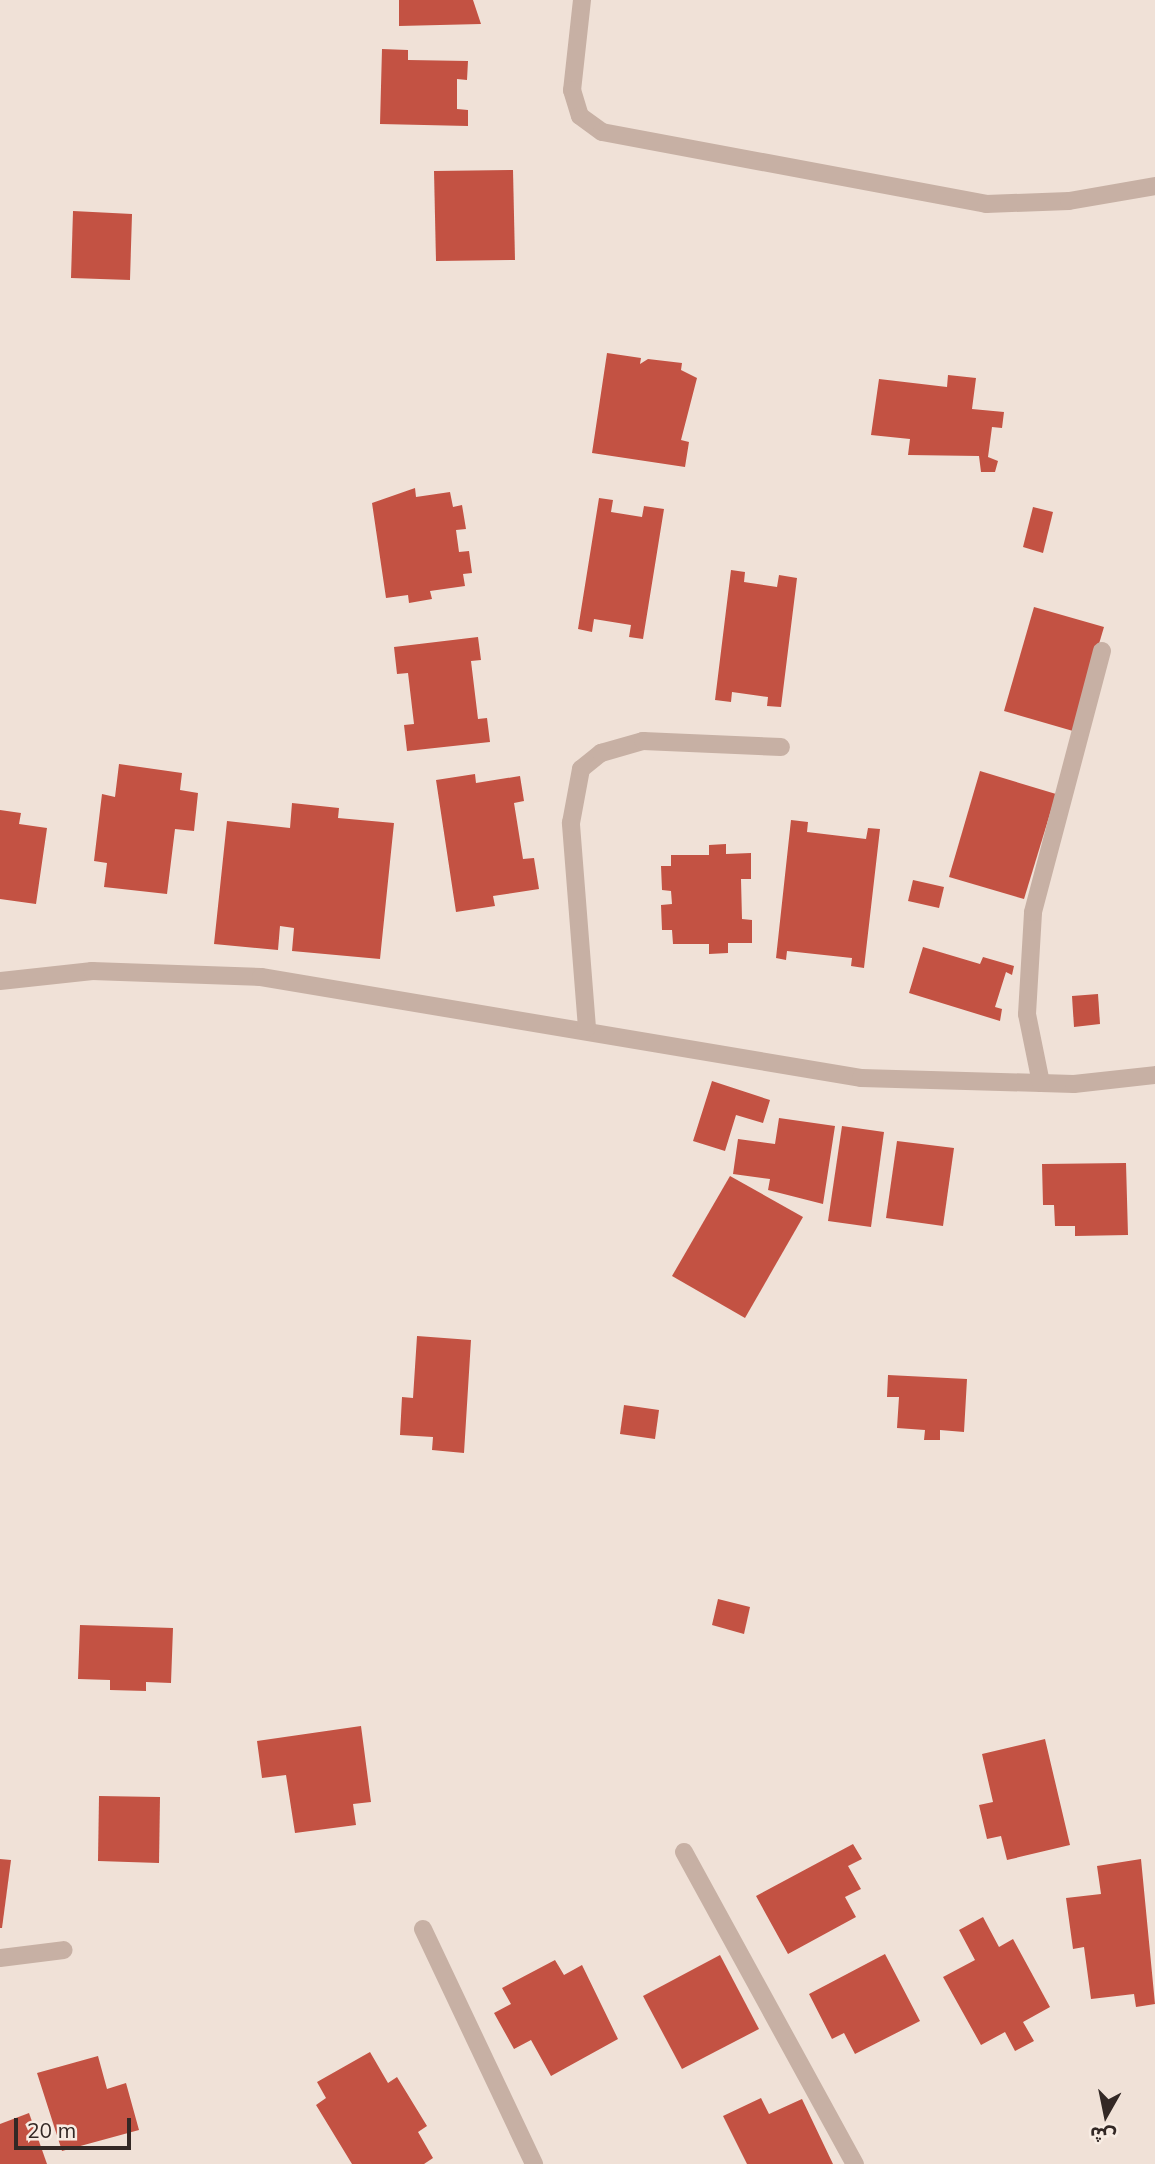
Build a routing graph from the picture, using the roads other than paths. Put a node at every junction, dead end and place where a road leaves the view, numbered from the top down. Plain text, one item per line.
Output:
1 (582, 0) edge
2 (1155, 186) edge
3 (1102, 652) dead end
4 (781, 747) dead end
5 (0, 981) edge
6 (587, 1028) junction
7 (1155, 1075) edge
8 (1041, 1083) junction
9 (684, 1852) dead end
10 (423, 1929) dead end
11 (64, 1950) dead end
12 (0, 1958) edge
13 (534, 2164) edge
14 (855, 2164) edge

1 - 2 street
3 - 8 street
4 - 6 street
5 - 6 street
6 - 8 street
7 - 8 street
9 - 14 street
10 - 13 street
11 - 12 street

